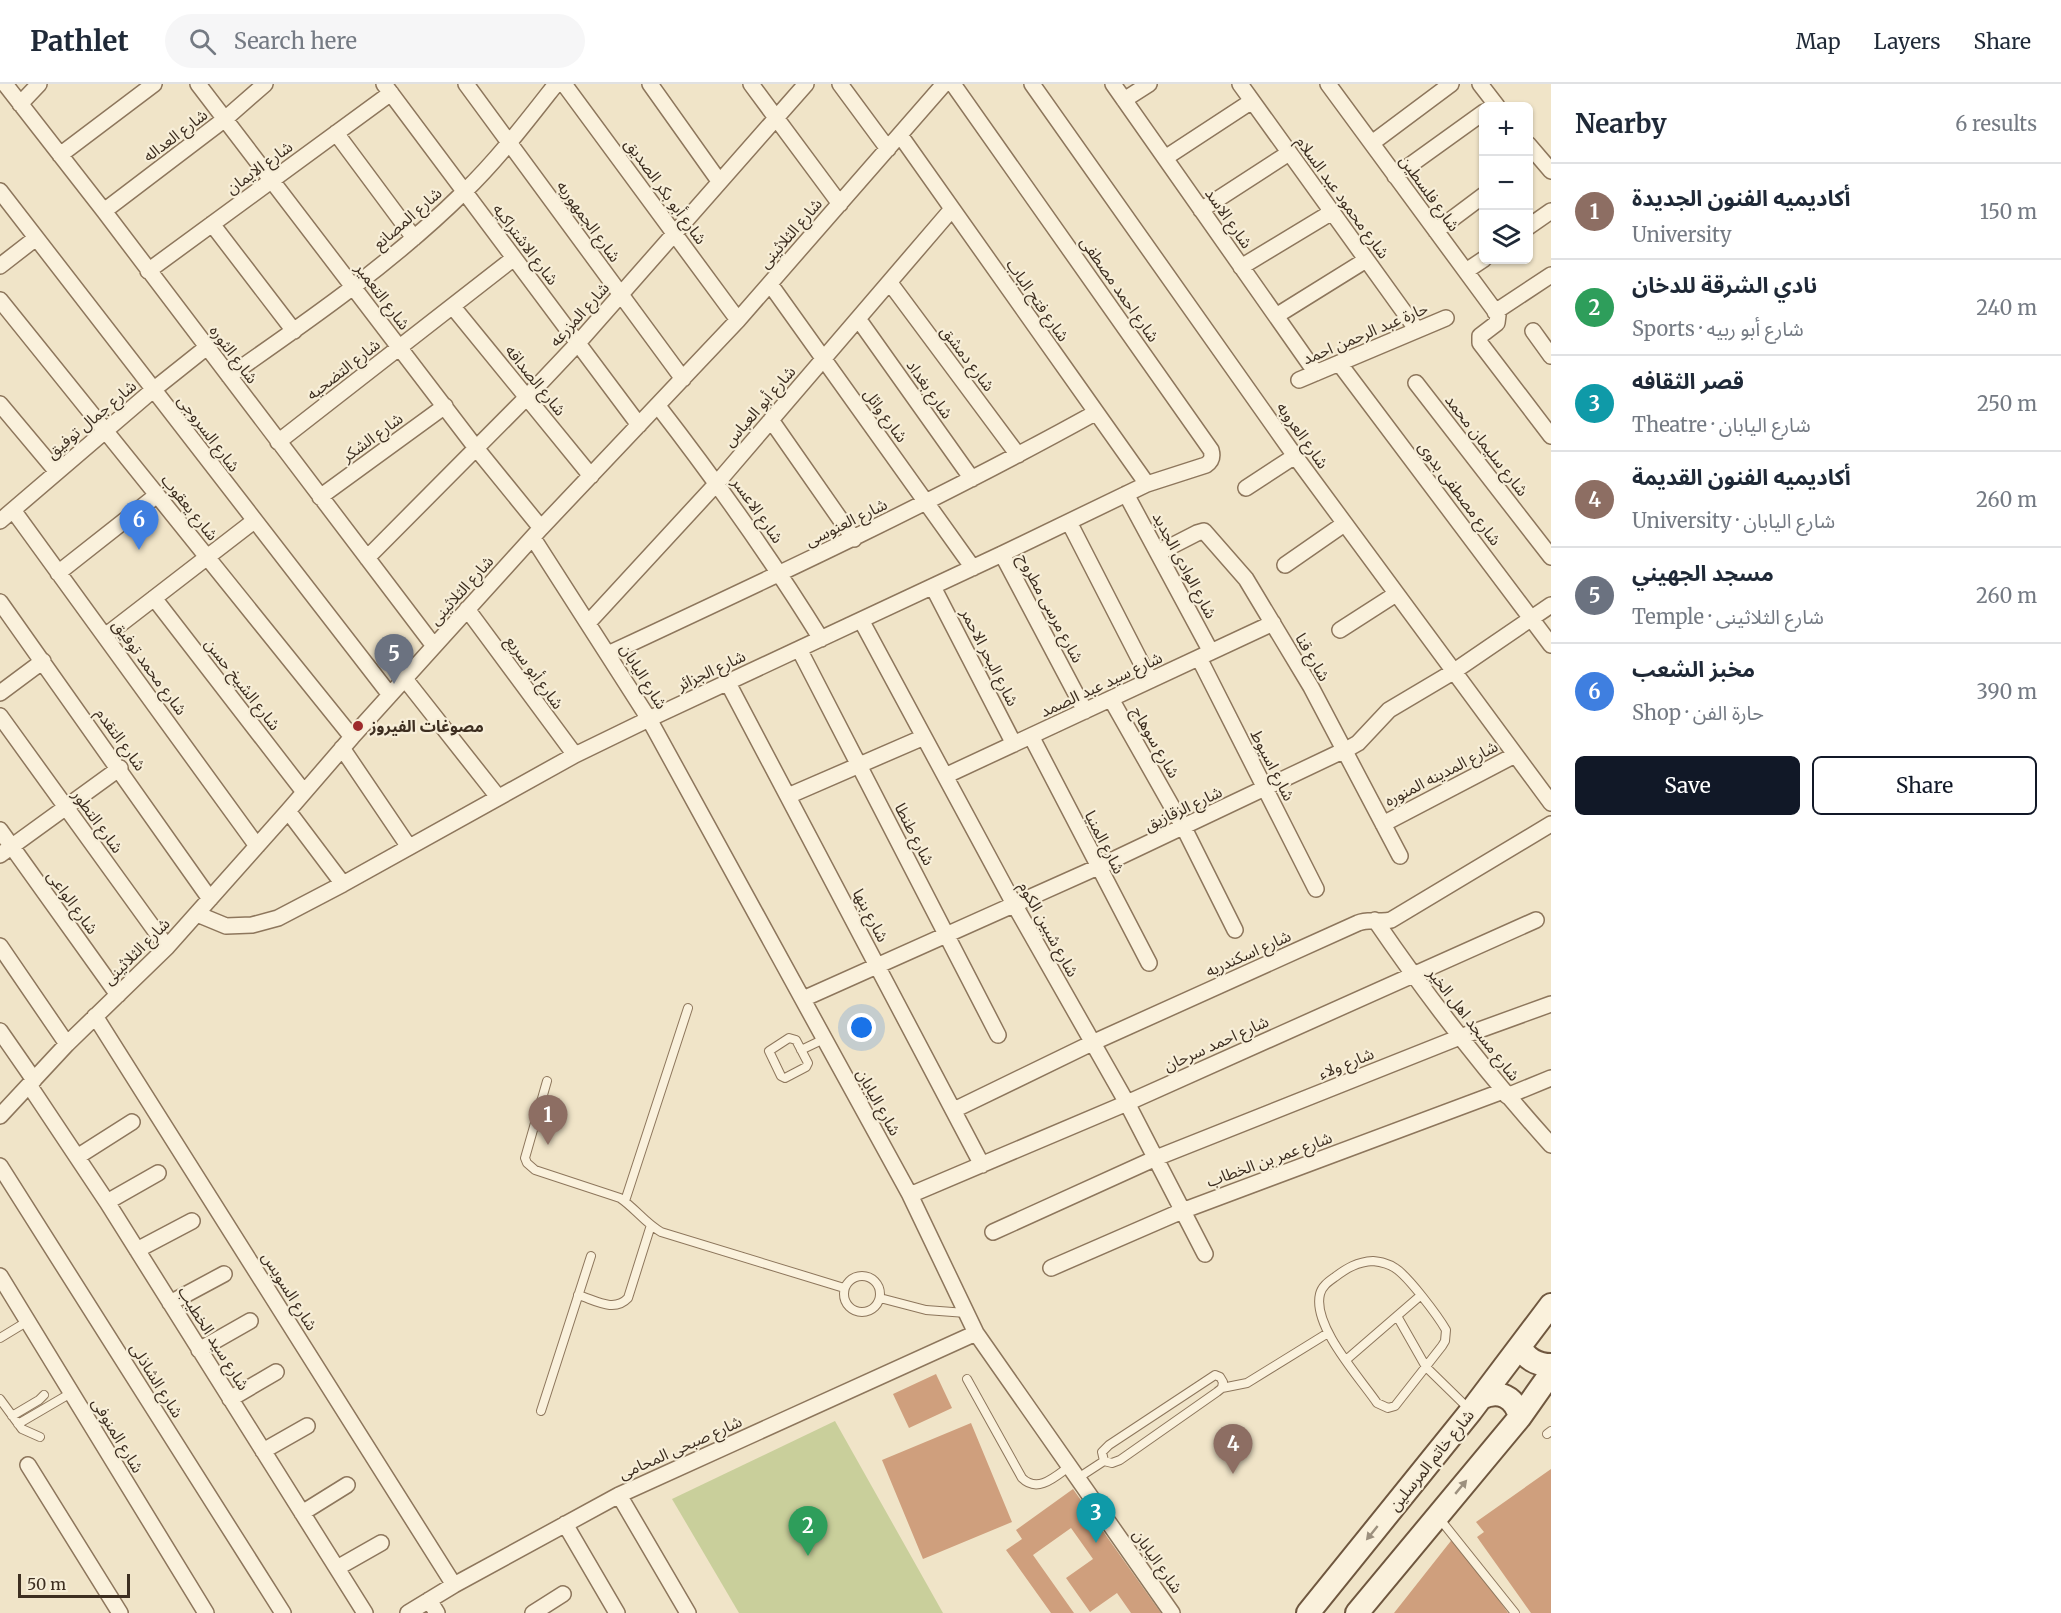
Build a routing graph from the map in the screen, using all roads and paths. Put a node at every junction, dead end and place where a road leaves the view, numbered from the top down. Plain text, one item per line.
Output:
1 (5, 84) edge
2 (39, 84) edge
3 (154, 84) edge
4 (198, 84) edge
5 (265, 84) edge
6 (466, 84) edge
7 (556, 84) edge
8 (564, 84) edge
9 (650, 84) edge
10 (751, 84) edge
11 (806, 84) edge
12 (840, 84) edge
13 (953, 84) edge
14 (1032, 84) edge
15 (1113, 84) edge
16 (1149, 84) edge
17 (1240, 84) edge
18 (1451, 84) edge
19 (1480, 84) edge
20 (936, 87) edge
21 (1337, 87) edge
22 (387, 88) edge
23 (1124, 100) junction
24 (1252, 101) junction
25 (1489, 102) edge
26 (20, 104) junction
27 (1479, 116) edge
28 (776, 117) junction
29 (225, 119) junction
30 (336, 133) junction
31 (900, 135) junction
32 (509, 143) junction
33 (1372, 143) junction
34 (888, 149) junction
35 (1289, 153) junction
36 (60, 155) junction
37 (1533, 155) edge
38 (1165, 158) junction
39 (1551, 171) edge
40 (1395, 176) junction
41 (272, 180) junction
42 (719, 181) junction
43 (0, 191) edge
44 (465, 192) junction
45 (1479, 199) edge
46 (840, 204) junction
47 (952, 209) junction
48 (1201, 210) junction
49 (104, 211) junction
50 (1551, 211) edge
51 (1332, 212) junction
52 (212, 224) junction
53 (1533, 224) edge
54 (1436, 231) junction
55 (675, 233) junction
56 (36, 238) junction
57 (414, 238) junction
58 (514, 258) junction
59 (1366, 260) junction
60 (1479, 262) edge
61 (0, 266) edge
62 (1241, 267) junction
63 (148, 270) junction
64 (1466, 271) junction
65 (1551, 275) edge
66 (890, 283) junction
67 (770, 284) junction
68 (355, 287) junction
69 (621, 295) junction
70 (0, 300) edge
71 (453, 307) junction
72 (1495, 312) junction
73 (1275, 316) junction
74 (1446, 318) dead end
75 (738, 320) junction
76 (858, 320) junction
77 (1417, 330) junction
78 (294, 331) junction
79 (1533, 332) dead end
80 (578, 343) junction
81 (207, 347) junction
82 (400, 348) junction
83 (1551, 356) edge
84 (824, 359) junction
85 (1339, 363) junction
86 (1316, 373) junction
87 (230, 376) junction
88 (683, 379) junction
89 (1299, 380) dead end
90 (1416, 383) dead end
91 (153, 390) junction
92 (527, 397) junction
93 (0, 404) edge
94 (445, 406) junction
95 (658, 406) junction
96 (1095, 413) junction
97 (771, 420) junction
98 (639, 425) junction
99 (105, 430) junction
100 (1551, 436) edge
101 (278, 442) junction
102 (476, 448) junction
103 (1018, 455) junction
104 (1295, 456) junction
105 (57, 472) junction
106 (591, 476) junction
107 (972, 479) junction
108 (717, 483) junction
109 (1147, 484) junction
110 (1246, 489) dead end
111 (157, 495) junction
112 (1126, 495) junction
113 (320, 497) junction
114 (926, 503) junction
115 (13, 510) junction
116 (0, 521) edge
117 (254, 521) junction
118 (1069, 522) junction
119 (1344, 524) junction
120 (537, 533) junction
121 (854, 539) junction
122 (1158, 553) junction
123 (1002, 554) junction
124 (207, 557) junction
125 (1551, 557) edge
126 (367, 558) junction
127 (1285, 565) dead end
128 (973, 568) junction
129 (58, 573) junction
130 (781, 574) junction
131 (933, 586) junction
132 (1396, 594) junction
133 (154, 598) junction
134 (0, 602) edge
135 (1551, 604) edge
136 (467, 609) junction
137 (1531, 618) junction
138 (861, 620) junction
139 (588, 623) junction
140 (1273, 623) junction
141 (1340, 630) dead end
142 (105, 636) junction
143 (821, 639) junction
144 (1551, 645) edge
145 (434, 646) junction
146 (799, 650) junction
147 (608, 654) junction
148 (1205, 655) junction
149 (43, 661) junction
150 (1453, 672) junction
151 (405, 679) junction
152 (1150, 680) junction
153 (728, 682) junction
154 (0, 693) edge
155 (390, 695) junction
156 (1110, 699) junction
157 (1085, 711) junction
158 (0, 716) edge
159 (649, 719) junction
160 (1031, 736) junction
161 (924, 737) junction
162 (347, 742) junction
163 (1014, 744) junction
164 (1343, 751) junction
165 (575, 755) junction
166 (1515, 755) junction
167 (859, 765) junction
168 (120, 768) junction
169 (945, 776) junction
170 (1265, 789) junction
171 (304, 792) junction
172 (788, 796) junction
173 (498, 797) junction
174 (1551, 803) edge
175 (66, 807) junction
176 (288, 811) junction
177 (1383, 824) junction
178 (1551, 824) edge
179 (1184, 828) junction
180 (0, 830) edge
181 (257, 846) junction
182 (409, 847) junction
183 (6, 851) edge
184 (1400, 856) dead end
185 (1098, 867) junction
186 (343, 884) junction
187 (1316, 889) dead end
188 (210, 899) junction
189 (1014, 904) junction
190 (197, 914) junction
191 (1376, 920) junction
192 (1536, 920) dead end
193 (1235, 930) dead end
194 (946, 934) junction
195 (0, 946) edge
196 (167, 947) junction
197 (1149, 963) dead end
198 (877, 966) junction
199 (1413, 975) junction
200 (117, 995) junction
201 (802, 999) junction
202 (1551, 1004) edge
203 (688, 1008) dead end
204 (95, 1017) junction
205 (0, 1031) edge
206 (998, 1035) dead end
207 (1460, 1037) junction
208 (824, 1038) junction
209 (1092, 1043) junction
210 (67, 1044) junction
211 (801, 1050) junction
212 (1551, 1078) edge
213 (547, 1081) dead end
214 (31, 1083) junction
215 (1505, 1094) junction
216 (1127, 1102) junction
217 (954, 1110) junction
218 (0, 1116) edge
219 (132, 1122) dead end
220 (1551, 1145) edge
221 (77, 1157) junction
222 (1156, 1158) junction
223 (982, 1165) junction
224 (0, 1166) edge
225 (158, 1173) dead end
226 (909, 1195) junction
227 (625, 1201) junction
228 (107, 1202) junction
229 (1182, 1210) junction
230 (192, 1221) dead end
231 (651, 1226) junction
232 (993, 1232) dead end
233 (137, 1250) junction
234 (1205, 1254) dead end
235 (591, 1256) dead end
236 (1051, 1268) dead end
237 (224, 1274) dead end
238 (0, 1278) edge
239 (844, 1288) junction
240 (579, 1295) junction
241 (1420, 1296) junction
242 (880, 1298) junction
243 (170, 1303) junction
244 (1551, 1305) edge
245 (968, 1313) junction
246 (1397, 1316) junction
247 (28, 1321) junction
248 (250, 1321) dead end
249 (976, 1333) junction
250 (1328, 1333) junction
251 (0, 1338) edge
252 (1520, 1346) junction
253 (199, 1350) junction
254 (1346, 1360) junction
255 (1551, 1365) edge
256 (1426, 1367) junction
257 (276, 1372) dead end
258 (1551, 1372) edge
259 (967, 1379) dead end
260 (1222, 1388) junction
261 (71, 1392) junction
262 (0, 1399) edge
263 (230, 1399) junction
264 (1476, 1404) junction
265 (44, 1408) junction
266 (541, 1411) dead end
267 (12, 1416) junction
268 (1520, 1417) junction
269 (18, 1424) junction
270 (307, 1426) dead end
271 (40, 1437) dead end
272 (263, 1450) junction
273 (1104, 1461) junction
274 (28, 1465) dead end
275 (1074, 1472) junction
276 (347, 1485) dead end
277 (619, 1495) junction
278 (302, 1513) junction
279 (1437, 1515) junction
280 (565, 1524) junction
281 (381, 1543) dead end
282 (337, 1568) junction
283 (454, 1586) junction
284 (563, 1594) dead end
285 (433, 1606) edge
286 (120, 1613) edge
287 (206, 1613) edge
288 (283, 1613) edge
289 (365, 1613) edge
290 (408, 1613) edge
291 (533, 1613) edge
292 (617, 1613) edge
293 (688, 1613) edge
294 (1172, 1613) edge
295 (1308, 1613) edge
296 (1357, 1613) edge
297 (1515, 1613) edge

1 - 26 street, شارع الثوره
2 - 26 street
3 - 36 street
4 - 29 street, شارع التعمير
5 - 29 street, شارع العداله
6 - 32 street, شارع الجمهوريه
7 - 32 street, شارع المصانع
8 - 55 street, شارع أبو بكر الصديق
9 - 42 street
10 - 28 street
11 - 28 street, شارع المزرعه
12 - 34 street
13 - 109 street, شارع احمد مصطفى
14 - 104 street, شارع العروبه
15 - 23 street, شارع الاسد
16 - 23 street
17 - 24 street, شارع محمود عبد السلام
18 - 33 street
19 - 25 street
20 - 31 street, شارع الثلاثينى
21 - 33 street, شارع فلسطين
22 - 30 street, شارع الايمان
22 - 44 street, شارع الاشتراكيه
23 - 38 street, شارع الاسد
24 - 35 street, شارع محمود عبد السلام
24 - 38 street
26 - 36 street, شارع الثوره
27 - 40 street
28 - 42 street, شارع المزرعه
28 - 46 street
29 - 41 street, شارع التعمير
29 - 49 street, شارع العداله
30 - 41 street, شارع الايمان
30 - 57 street
31 - 34 street, شارع الثلاثينى
31 - 47 street, شارع فتح الباب
32 - 44 street, شارع المصانع
32 - 69 street, شارع الجمهوريه
33 - 40 street, شارع فلسطين
34 - 46 street, شارع الثلاثينى
35 - 48 street
35 - 51 street, شارع محمود عبد السلام
36 - 49 street, شارع الثوره
37 - 39 street
38 - 48 street, شارع الاسد
40 - 54 street, شارع فلسطين
41 - 52 street, شارع الايمان
41 - 68 street, شارع التعمير
42 - 55 street, شارع المزرعه
43 - 56 street, شارع السروجى
44 - 57 street, شارع المصانع
44 - 58 street, شارع الاشتراكيه
45 - 54 street
46 - 67 street, شارع الثلاثينى
47 - 66 street, شارع أبو العباس
47 - 96 street, شارع فتح الباب
48 - 62 street, شارع الاسد
49 - 63 street, شارع الثوره
50 - 53 street
51 - 59 street, شارع محمود عبد السلام
51 - 62 street
52 - 63 street, شارع الايمان
52 - 78 street
54 - 64 street, شارع فلسطين
55 - 69 street, شارع المزرعه
55 - 75 street, شارع أبو بكر الصديق
56 - 61 street
56 - 91 street, شارع السروجى
57 - 68 street, شارع المصانع
58 - 71 street, شارع التضحيه
58 - 80 street, شارع الاشتراكيه
59 - 73 street
59 - 77 street, شارع محمود عبد السلام
60 - 64 street
62 - 73 street, شارع الاسد
63 - 81 street, شارع الثوره
64 - 72 street, شارع فلسطين
65 - 72 street
66 - 76 street, شارع أبو العباس
66 - 103 street, شارع دمشق
67 - 75 street, شارع الثلاثينى
67 - 84 street, شارع وائل
68 - 78 street, شارع المصانع
68 - 82 street, شارع التعمير
69 - 80 street, شارع المزرعه
69 - 88 street, شارع الجمهوريه
70 - 99 street, شارع يعقوب
71 - 82 street, شارع التضحيه
71 - 92 street, شارع الصداقه
72 - 100 street
73 - 86 street, شارع الاسد
74 - 77 street, حارة عبد الرحمن احمد
75 - 88 street, شارع الثلاثينى
76 - 84 street, شارع أبو العباس
76 - 107 street, شارع بغداد
77 - 85 street, حارة عبد الرحمن احمد
78 - 87 street, شارع المصانع
79 - 83 street
80 - 92 street, شارع المزرعه
80 - 98 street, شارع الاشتراكيه
81 - 87 street, شارع الثوره
81 - 91 street, شارع جمال توفيق
82 - 94 street, شارع التعمير
82 - 101 street, شارع التضحيه
84 - 97 street, شارع أبو العباس
84 - 114 street, شارع وائل
85 - 86 street, حارة عبد الرحمن احمد
85 - 137 street, شارع مصطفى بدوى
86 - 89 street, حارة عبد الرحمن احمد
87 - 101 street, شارع الثوره
88 - 95 street, شارع الثلاثينى
90 - 125 street, شارع سليمان محمد
91 - 99 street, شارع جمال توفيق
91 - 117 street, شارع السروجى
92 - 102 street, شارع المزرعه
92 - 106 street, شارع الصداقه
93 - 105 street
94 - 102 street, شارع التعمير
94 - 113 street, شارع الشكر
95 - 98 street, شارع الثلاثينى
95 - 108 street, شارع الاعسر
96 - 103 street, شارع العنوسى
96 - 109 street, شارع فتح الباب
97 - 108 street, شارع أبو العباس
97 - 121 street
98 - 106 street, شارع الثلاثينى
99 - 105 street, شارع جمال توفيق
99 - 111 street, شارع يعقوب
101 - 113 street, شارع الثوره
102 - 120 street, شارع التعمير
102 - 126 street, شارع المزرعه
103 - 107 street, شارع العنوسى
104 - 110 street
104 - 119 street, شارع العروبه
105 - 115 street, شارع جمال توفيق
106 - 120 street, شارع الثلاثينى
107 - 114 street, شارع العنوسى
108 - 130 street, شارع الاعسر
108 - 139 street, شارع أبو العباس
109 - 112 street, شارع الجزائر
111 - 124 street, شارع يعقوب
111 - 129 street
112 - 118 street, شارع الجزائر
112 - 122 street, شارع الوادى الجديد
113 - 126 street, شارع الثوره
114 - 121 street, شارع العنوسى
114 - 128 street, شارع وائل
115 - 116 street, شارع جمال توفيق
115 - 129 street, شارع محمد توفيق
117 - 124 street
117 - 155 street, شارع السروجى
118 - 123 street, شارع الجزائر
118 - 152 street
119 - 127 street
119 - 132 street, شارع العروبه
120 - 136 street, شارع الثلاثينى
120 - 139 street, شارع اليابان
121 - 130 street, شارع العنوسى
122 - 140 street, شارع قنا
122 - 148 street, شارع الوادى الجديد
123 - 128 street, شارع الجزائر
123 - 157 street, شارع مرسى مطروح
124 - 133 street
124 - 162 street, شارع يعقوب
126 - 145 street, شارع الثوره
128 - 131 street, شارع الجزائر
129 - 142 street, شارع محمد توفيق
130 - 143 street, شارع الاعسر
130 - 147 street, شارع العنوسى
131 - 138 street, شارع الجزائر
131 - 163 street, شارع البحر الاحمر
132 - 141 street
132 - 150 street, شارع العروبه
133 - 142 street
133 - 171 street, شارع الشيخ حسن
134 - 149 street, شارع التقدم
135 - 137 street, شارع الزقازيق
136 - 145 street, شارع الثلاثينى
136 - 165 street, شارع أبو سريع
137 - 144 street, شارع مصطفى بدوى
137 - 150 street, شارع الزقازيق
138 - 143 street, شارع الجزائر
138 - 161 street, شارع شبين الكوم
139 - 147 street, شارع اليابان
140 - 148 street, شارع سيد عبد الصمد
140 - 164 street, شارع قنا
142 - 181 street, شارع محمد توفيق
143 - 146 street, شارع الجزائر
145 - 151 street, شارع الثلاثينى
146 - 153 street, شارع الجزائر
146 - 167 street, شارع طنطا
147 - 159 street, شارع اليابان
148 - 152 street, شارع سيد عبد الصمد
148 - 170 street, شارع اسيوط
149 - 154 street
149 - 168 street, شارع التقدم
150 - 164 street, شارع الزقازيق
150 - 166 street, شارع العروبه
151 - 155 street, شارع الثلاثينى
151 - 173 street
152 - 156 street, شارع سيد عبد الصمد
153 - 159 street, شارع الجزائر
153 - 172 street, شارع بنها
155 - 162 street, شارع الثلاثينى
156 - 157 street, شارع سيد عبد الصمد
156 - 179 street, شارع سوهاج
157 - 160 street, شارع سيد عبد الصمد
158 - 175 street, شارع التطور
159 - 165 street, شارع الجزائر
159 - 201 street, شارع اليابان
160 - 163 street, شارع سيد عبد الصمد
160 - 185 street, شارع المنيا
161 - 167 street
161 - 169 street, شارع شبين الكوم
162 - 171 street, شارع الثلاثينى
162 - 182 street, شارع يعقوب
163 - 169 street, شارع سيد عبد الصمد
164 - 170 street, شارع الزقازيق
164 - 177 street, شارع قنا
165 - 173 street, شارع الجزائر
166 - 174 street, شارع العروبه
166 - 177 street, شارع المدينه المنوره
167 - 172 street
167 - 194 street, شارع طنطا
168 - 175 street
168 - 188 street, شارع التقدم
169 - 189 street, شارع شبين الكوم
170 - 179 street, شارع الزقازيق
170 - 187 street, شارع اسيوط
171 - 176 street, شارع الثلاثينى
172 - 198 street, شارع بنها
173 - 182 street, شارع الجزائر
175 - 183 street
175 - 196 street, شارع التطور
176 - 181 street, شارع الثلاثينى
176 - 186 street
177 - 184 street, شارع قنا
178 - 191 street, شارع اسكندريه
179 - 185 street, شارع الزقازيق
179 - 193 street, شارع سوهاج
180 - 183 street, شارع الواعى
181 - 188 street, شارع الثلاثينى
182 - 186 street, شارع الجزائر
183 - 200 street, شارع الواعى
185 - 189 street, شارع الزقازيق
185 - 197 street, شارع المنيا
186 - 190 street, شارع الجزائر
188 - 190 street, شارع الثلاثينى
189 - 194 street, شارع الزقازيق
189 - 209 street, شارع شبين الكوم
190 - 196 street, شارع الثلاثينى
191 - 199 street, شارع مسجد اهل الخير
191 - 209 street, شارع اسكندريه
192 - 199 street, شارع احمد سرحان
194 - 198 street, شارع الزقازيق
194 - 206 street, شارع طنطا
195 - 210 street
196 - 200 street, شارع الثلاثينى
198 - 201 street, شارع الزقازيق
198 - 217 street, شارع بنها
199 - 207 street, شارع مسجد اهل الخير
199 - 216 street, شارع احمد سرحان
200 - 204 street, شارع الثلاثينى
201 - 208 street, شارع اليابان
202 - 207 street, شارع ولاء
203 - 227 lane
204 - 210 street, شارع الثلاثينى
204 - 283 street, شارع السويس
205 - 214 street, شارع سيد الخطيب
207 - 215 street, شارع مسجد اهل الخير
207 - 222 street, شارع ولاء
208 - 211 lane
208 - 226 street, شارع اليابان
209 - 216 street, شارع شبين الكوم
209 - 217 street, شارع اسكندريه
210 - 214 street, شارع الثلاثينى
211 - 211 lane
212 - 215 street, شارع عمر بن الخطاب
213 - 227 lane
214 - 218 street, شارع الثلاثينى
214 - 221 street, شارع سيد الخطيب
215 - 220 street, شارع مسجد اهل الخير
215 - 229 street, شارع عمر بن الخطاب
216 - 222 street, شارع شبين الكوم
216 - 223 street, شارع احمد سرحان
217 - 223 street, شارع بنها
219 - 221 street
221 - 228 street, شارع سيد الخطيب
222 - 229 street, شارع شبين الكوم
222 - 232 street, شارع ولاء
223 - 226 street, شارع احمد سرحان
224 - 288 street, شارع الشاذلى
225 - 228 street
226 - 245 street, شارع اليابان
227 - 231 lane
228 - 233 street, شارع سيد الخطيب
229 - 234 street, شارع شبين الكوم
229 - 236 street, شارع عمر بن الخطاب
230 - 233 street
231 - 239 lane
231 - 240 lane
233 - 243 street, شارع سيد الخطيب
235 - 240 lane
237 - 243 street
238 - 247 street, شارع المنوفى
239 - 242 lane
239 - 242 lane
240 - 266 lane
241 - 246 lane
241 - 250 lane
241 - 256 lane
242 - 245 lane
243 - 253 street, شارع سيد الخطيب
244 - 252 main road, شارع خاتم المرسلين
245 - 249 street, شارع اليابان
246 - 254 lane
246 - 256 lane
247 - 251 lane
247 - 261 street, شارع المنوفى
248 - 253 street
249 - 275 street, شارع اليابان
249 - 277 street, شارع صبحى المحامى
250 - 254 lane
250 - 260 lane
252 - 255 main road
252 - 264 main road, شارع خاتم المرسلين
253 - 263 street, شارع سيد الخطيب
254 - 256 lane
256 - 264 lane
257 - 263 street
258 - 268 main road
259 - 275 lane
260 - 273 lane
260 - 273 lane
261 - 265 lane
261 - 287 street, شارع المنوفى
262 - 267 lane
263 - 272 street, شارع سيد الخطيب
264 - 268 main road
264 -> 295 main road, شارع خاتم المرسلين
265 - 267 lane
265 - 269 lane
267 - 269 lane
279 -> 268 main road
269 - 271 lane
270 - 272 street
272 - 278 street, شارع سيد الخطيب
273 - 275 lane
274 - 286 street
275 - 294 street, شارع اليابان
276 - 278 street
277 - 280 street, شارع صبحى المحامى
277 - 293 street
278 - 282 street, شارع سيد الخطيب
279 - 296 main road
279 - 297 lane
280 - 283 street, شارع صبحى المحامى
280 - 292 street
281 - 282 street
282 - 289 street, شارع سيد الخطيب
283 - 285 street, شارع صبحى المحامى
284 - 291 street
285 - 290 street, شارع صبحى المحامى

